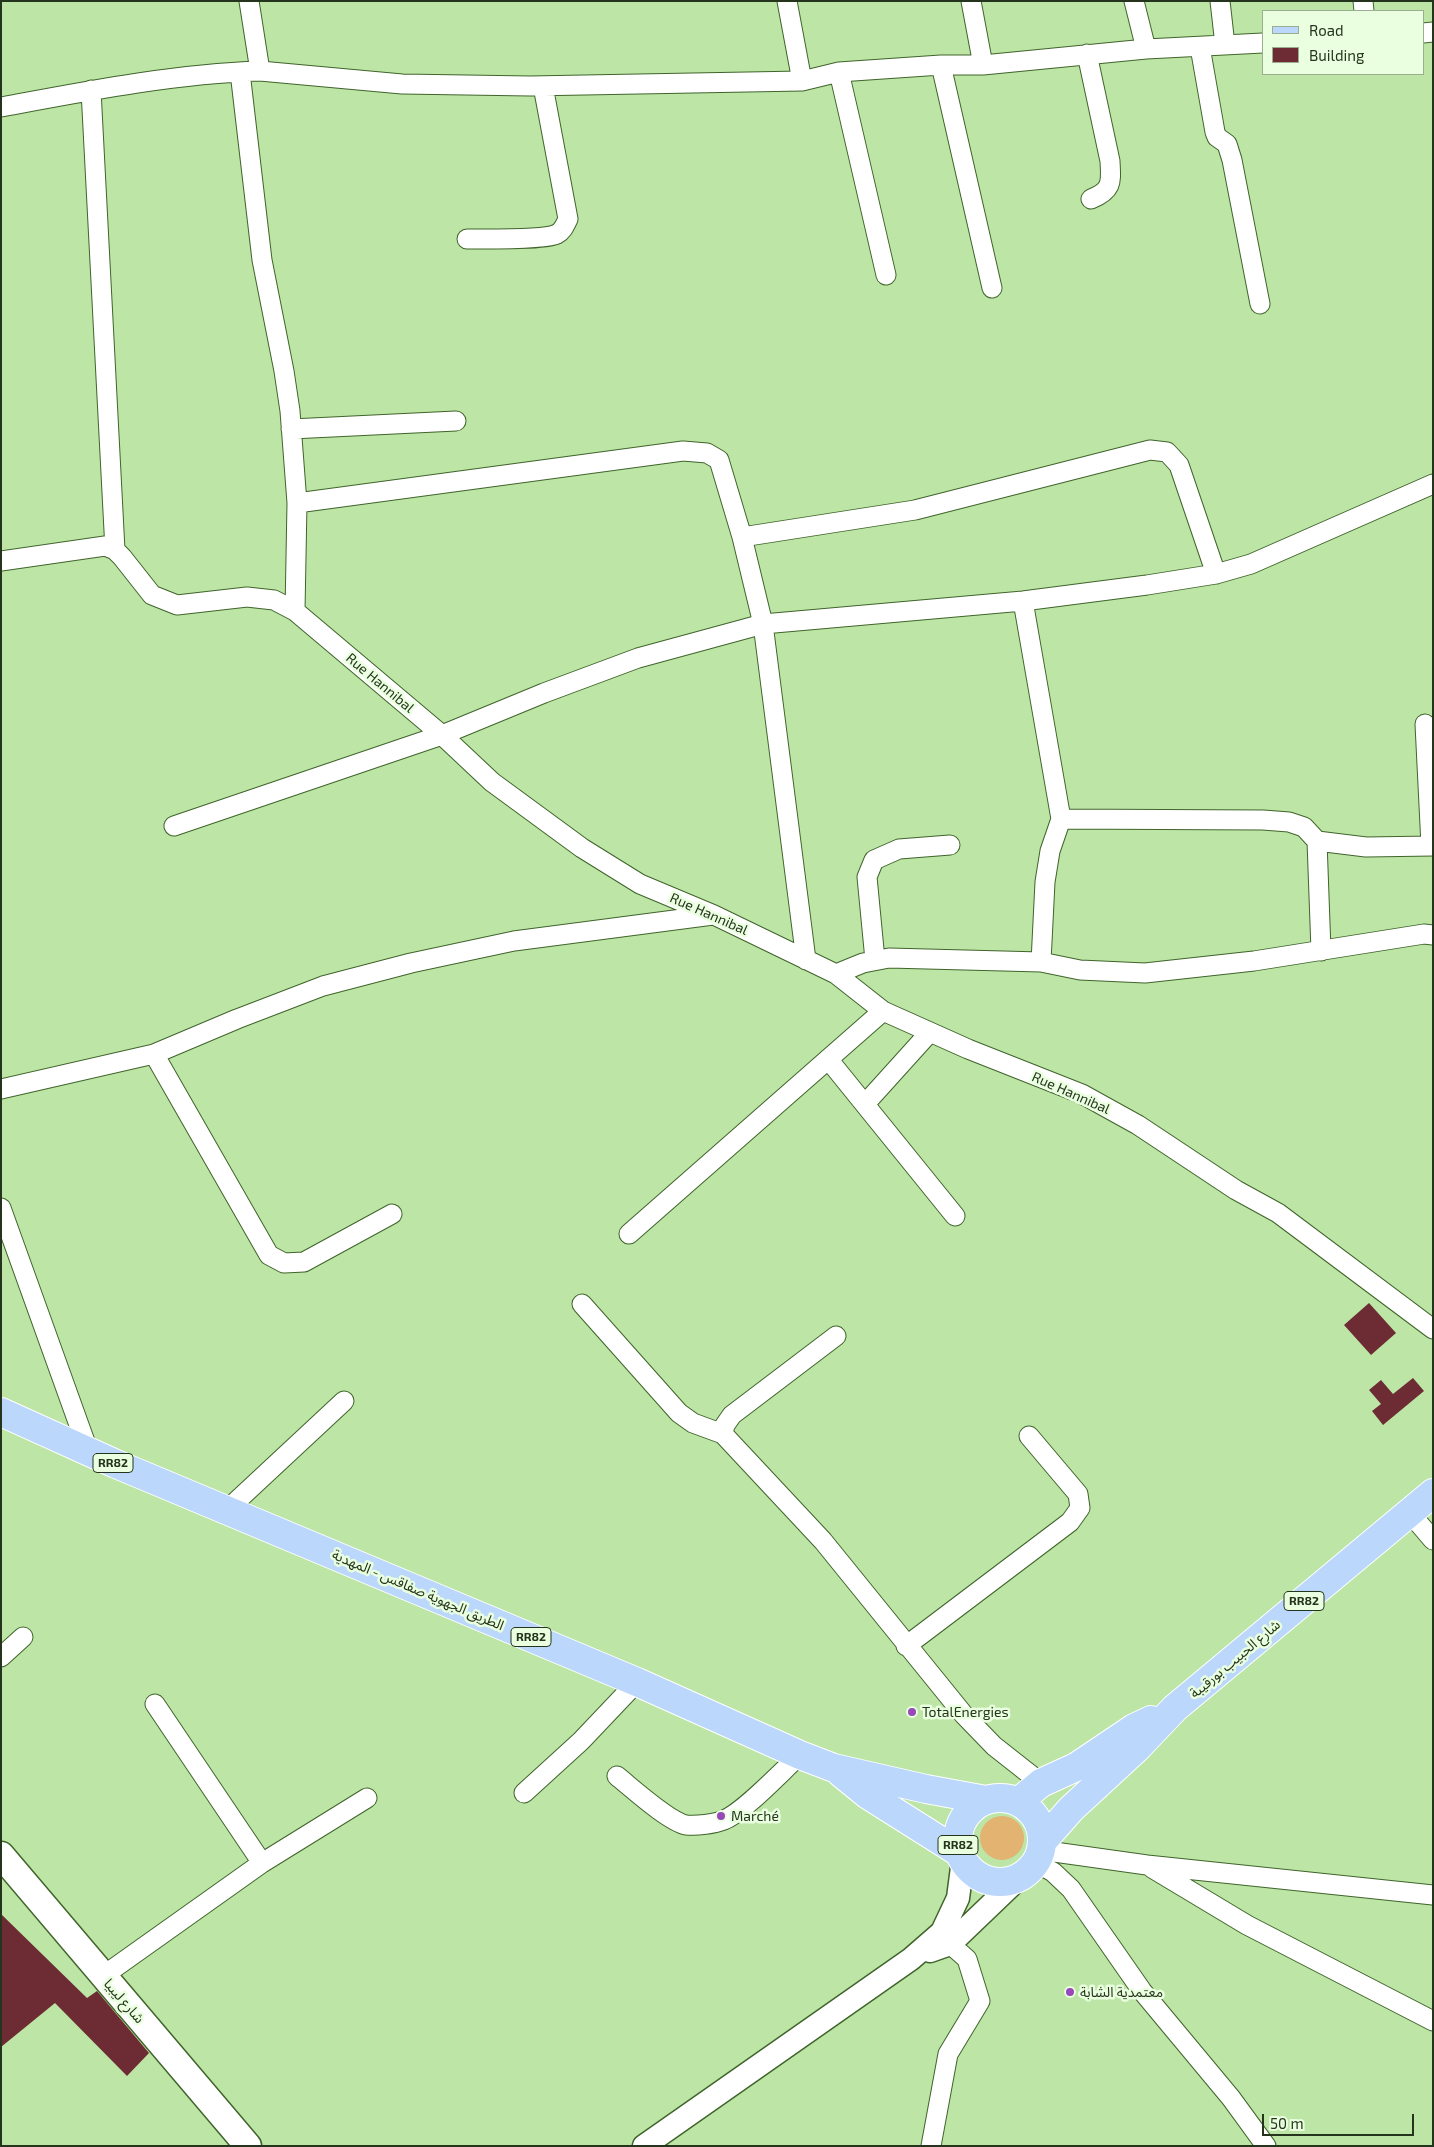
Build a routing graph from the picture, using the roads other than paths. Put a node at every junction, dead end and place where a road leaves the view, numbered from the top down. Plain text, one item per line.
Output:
1 (249, 1) edge
2 (787, 1) edge
3 (971, 1) edge
4 (1134, 1) edge
5 (1220, 1) edge
6 (1262, 43) edge
7 (1225, 45) junction
8 (1200, 47) junction
9 (1146, 49) junction
10 (1087, 54) junction
11 (941, 65) junction
12 (983, 65) junction
13 (260, 71) junction
14 (240, 72) junction
15 (839, 72) junction
16 (802, 81) junction
17 (543, 86) junction
18 (91, 90) junction
19 (1, 107) edge
20 (1091, 199) dead end
21 (467, 239) dead end
22 (886, 275) dead end
23 (992, 288) dead end
24 (1260, 304) dead end
25 (456, 421) dead end
26 (291, 429) junction
27 (1433, 484) edge
28 (297, 503) junction
29 (742, 537) junction
30 (115, 550) junction
31 (1, 561) edge
32 (1216, 574) junction
33 (1022, 601) junction
34 (295, 612) junction
35 (763, 624) junction
36 (1425, 724) dead end
37 (442, 735) junction
38 (1061, 820) junction
39 (174, 826) dead end
40 (1316, 841) junction
41 (950, 845) dead end
42 (1432, 846) edge
43 (714, 915) junction
44 (1433, 935) edge
45 (1321, 951) junction
46 (806, 960) junction
47 (875, 960) junction
48 (1041, 962) junction
49 (836, 974) junction
50 (883, 1011) junction
51 (930, 1032) junction
52 (154, 1054) junction
53 (828, 1059) junction
54 (1, 1089) edge
55 (865, 1104) junction
56 (1, 1208) edge
57 (392, 1214) dead end
58 (954, 1216) dead end
59 (629, 1234) dead end
60 (582, 1304) dead end
61 (1433, 1329) edge
62 (836, 1336) dead end
63 (344, 1401) dead end
64 (1, 1412) edge
65 (723, 1434) junction
66 (1029, 1436) dead end
67 (88, 1450) junction
68 (1433, 1493) edge
69 (227, 1510) junction
70 (1410, 1513) junction
71 (1433, 1540) edge
72 (23, 1637) dead end
73 (906, 1646) junction
74 (1, 1656) edge
75 (637, 1682) junction
76 (155, 1704) dead end
77 (1175, 1708) junction
78 (800, 1755) junction
79 (834, 1768) junction
80 (617, 1776) dead end
81 (1041, 1783) junction
82 (524, 1793) dead end
83 (367, 1798) dead end
84 (986, 1800) junction
85 (1018, 1802) junction
86 (1, 1855) edge
87 (962, 1856) junction
88 (1035, 1858) junction
89 (262, 1863) junction
90 (1147, 1865) junction
91 (1433, 1895) edge
92 (946, 1938) junction
93 (102, 1976) junction
94 (1433, 2021) edge
95 (248, 2146) edge
96 (644, 2146) edge
97 (931, 2146) edge
98 (1266, 2146) edge

1 - 13 street
2 - 16 street
3 - 12 street
4 - 9 street
5 - 7 street
6 - 7 street
7 - 8 street
8 - 9 street
8 - 24 street
9 - 10 street
10 - 12 street
10 - 20 street
11 - 12 street
11 - 15 street
11 - 23 street
13 - 14 street
13 - 17 street
14 - 18 street
14 - 26 street
15 - 16 street
15 - 22 street
16 - 17 street
17 - 21 street
18 - 19 street
18 - 30 street
25 - 26 street
26 - 28 street
27 - 32 street
28 - 29 street
28 - 34 street
29 - 32 street
29 - 35 street
30 - 31 street
30 - 34 street, Rue Hannibal
32 - 33 street
33 - 35 street
33 - 38 street
34 - 37 street, Rue Hannibal
35 - 37 street
35 - 46 street
36 - 42 street
37 - 39 street
37 - 43 street, Rue Hannibal
38 - 40 street
38 - 48 street
40 - 42 street
40 - 45 street
41 - 47 street
43 - 46 street, Rue Hannibal
43 - 52 street
44 - 45 street
45 - 48 street
46 - 49 street, Rue Hannibal
47 - 48 street
47 - 49 street
49 - 50 street, Rue Hannibal
50 - 51 street, Rue Hannibal
50 - 53 street
51 - 55 street
51 - 61 street, Rue Hannibal
52 - 54 street
52 - 57 street
53 - 55 street
53 - 59 street
55 - 58 street
56 - 67 street
60 - 65 street
62 - 65 street
63 - 69 street
64 - 67 main road, الطريق الجهوية صفاقس - المهدية / RR82
65 - 73 street
66 - 73 street
67 - 69 main road, الطريق الجهوية صفاقس - المهدية / RR82
68 - 70 main road, شارع الحبيب بورقيبة / RR82
69 - 75 main road, الطريق الجهوية صفاقس - المهدية / RR82
70 - 71 street
70 - 77 main road, شارع الحبيب بورقيبة / RR82
72 - 74 street
73 - 81 street
75 - 78 main road, الطريق الجهوية صفاقس - المهدية / RR82
75 - 82 street
76 - 89 street
77 - 81 main road, شارع الحبيب بورقيبة / RR82
77 - 88 main road, شارع الحبيب بورقيبة / RR82
78 - 79 main road, الطريق الجهوية صفاقس - المهدية / RR82
78 - 80 street
79 - 84 main road, الطريق الجهوية صفاقس - المهدية / RR82
79 - 87 main road, الطريق الجهوية صفاقس - المهدية / RR82
81 - 85 main road, شارع الحبيب بورقيبة / RR82
83 - 89 street
84 - 85 main road, RR82
84 - 87 main road, RR82
85 - 88 main road
86 - 93 main road, شارع ليبيا
87 - 88 main road, RR82
87 - 92 street
88 - 90 street
88 - 92 street
88 - 98 street
89 - 93 street
90 - 91 street
90 - 94 street
92 - 96 street
92 - 97 street
93 - 95 main road, شارع ليبيا

